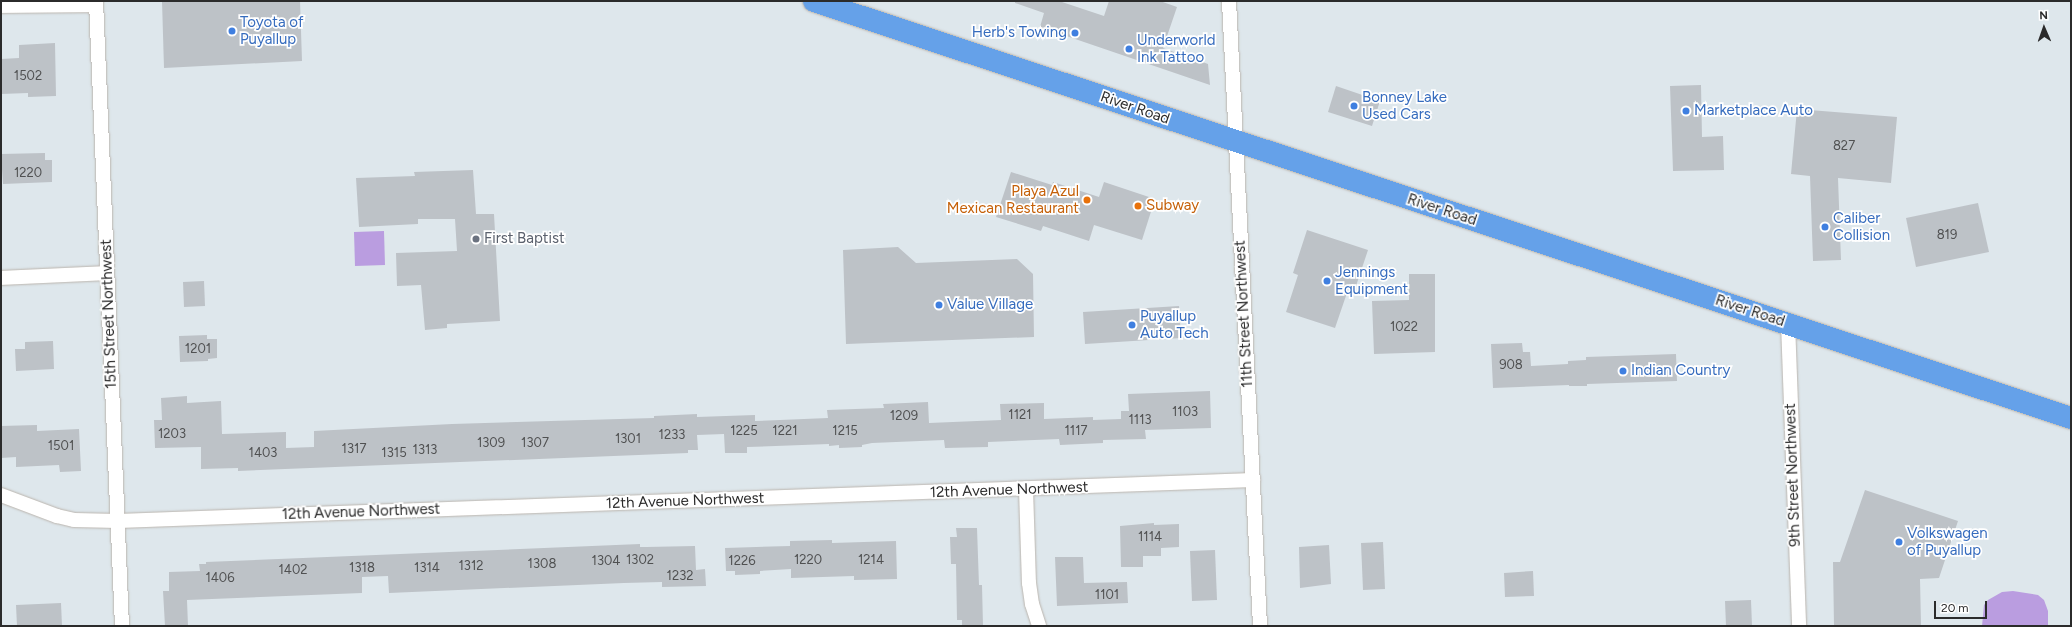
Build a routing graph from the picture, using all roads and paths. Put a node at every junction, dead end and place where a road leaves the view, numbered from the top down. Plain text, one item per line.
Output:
1 (814, 1) edge
2 (1229, 1) edge
3 (96, 3) edge
4 (1, 6) edge
5 (1236, 142) junction
6 (107, 273) junction
7 (1, 278) edge
8 (1788, 323) junction
9 (2071, 418) edge
10 (1252, 480) junction
11 (1026, 489) junction
12 (1, 495) edge
13 (118, 521) junction
14 (122, 626) edge
15 (1039, 626) edge
16 (1260, 626) edge
17 (1799, 626) edge

1 - 5 main road, River Road
2 - 5 street, 11th Street Northwest
3 - 4 street
3 - 6 street, 15th Street Northwest
5 - 8 main road, River Road
5 - 10 street, 11th Street Northwest
6 - 7 street
6 - 13 street, 15th Street Northwest
8 - 9 main road, River Road
8 - 17 street, 9th Street Northwest
10 - 11 street, 12th Avenue Northwest
10 - 16 street, 11th Street Northwest
11 - 13 street, 12th Avenue Northwest
11 - 15 street
12 - 13 street, 12th Avenue Northwest
13 - 14 street, 15th Street Northwest

